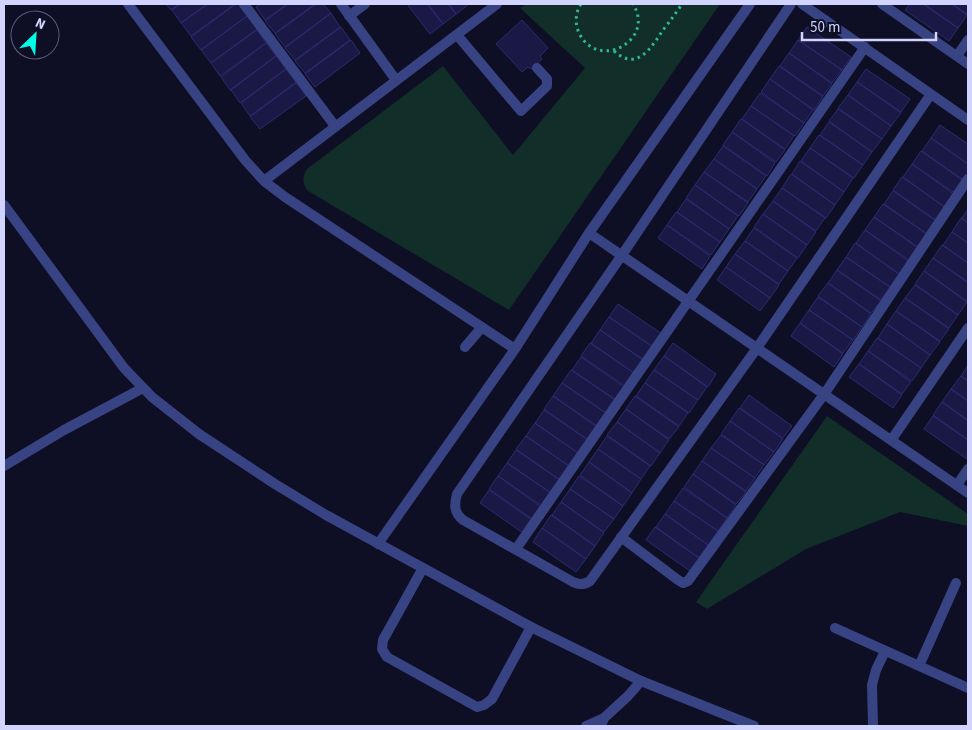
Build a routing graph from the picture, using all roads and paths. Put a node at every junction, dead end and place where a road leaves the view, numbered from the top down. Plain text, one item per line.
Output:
1 (128, 4) edge
2 (244, 4) edge
3 (341, 4) edge
4 (365, 4) edge
5 (497, 4) edge
6 (581, 4) edge
7 (633, 4) edge
8 (682, 4) edge
9 (750, 4) edge
10 (792, 4) edge
11 (802, 4) edge
12 (889, 6) edge
13 (350, 16) junction
14 (457, 35) junction
15 (968, 40) edge
16 (865, 47) junction
17 (614, 51) junction
18 (958, 56) junction
19 (968, 64) edge
20 (537, 68) dead end
21 (396, 80) junction
22 (931, 94) junction
23 (968, 120) edge
24 (335, 126) junction
25 (968, 179) edge
26 (264, 181) junction
27 (4, 205) edge
28 (589, 233) junction
29 (622, 255) junction
30 (688, 301) junction
31 (482, 327) junction
32 (968, 328) edge
33 (465, 347) dead end
34 (757, 348) junction
35 (515, 349) junction
36 (143, 388) junction
37 (825, 393) junction
38 (892, 439) junction
39 (4, 466) edge
40 (968, 469) edge
41 (957, 485) junction
42 (968, 493) edge
43 (621, 537) junction
44 (378, 544) junction
45 (516, 549) junction
46 (423, 568) junction
47 (956, 583) dead end
48 (531, 627) junction
49 (835, 628) dead end
50 (884, 651) junction
51 (919, 666) junction
52 (641, 681) junction
53 (968, 688) edge
54 (602, 722) edge
55 (586, 726) edge
56 (754, 726) edge
57 (873, 726) edge

1 - 26 street
2 - 24 street
3 - 13 street
4 - 13 street
5 - 14 street
6 - 17 path
7 - 17 path
8 - 17 path
9 - 28 street
10 - 29 street
11 - 16 street
12 - 18 street
13 - 21 street
14 - 20 street
14 - 21 street
15 - 18 street
16 - 22 street
16 - 30 street
18 - 19 street
21 - 24 street
22 - 23 street
22 - 34 street
24 - 26 street
25 - 37 street
26 - 31 street
27 - 36 street
28 - 29 street
28 - 35 street
29 - 30 street
29 - 45 street
30 - 34 street
30 - 45 street
31 - 33 street
31 - 35 street
32 - 38 street
34 - 37 street
34 - 43 street
35 - 44 street
36 - 39 street
36 - 44 street
37 - 38 street
37 - 43 street
38 - 41 street
40 - 41 street
41 - 42 street
43 - 45 street
44 - 46 street
46 - 48 street
46 - 48 street
47 - 51 street
48 - 52 street
49 - 50 street
50 - 51 street
50 - 57 street
51 - 53 street
52 - 54 street
52 - 56 street
54 - 55 street

